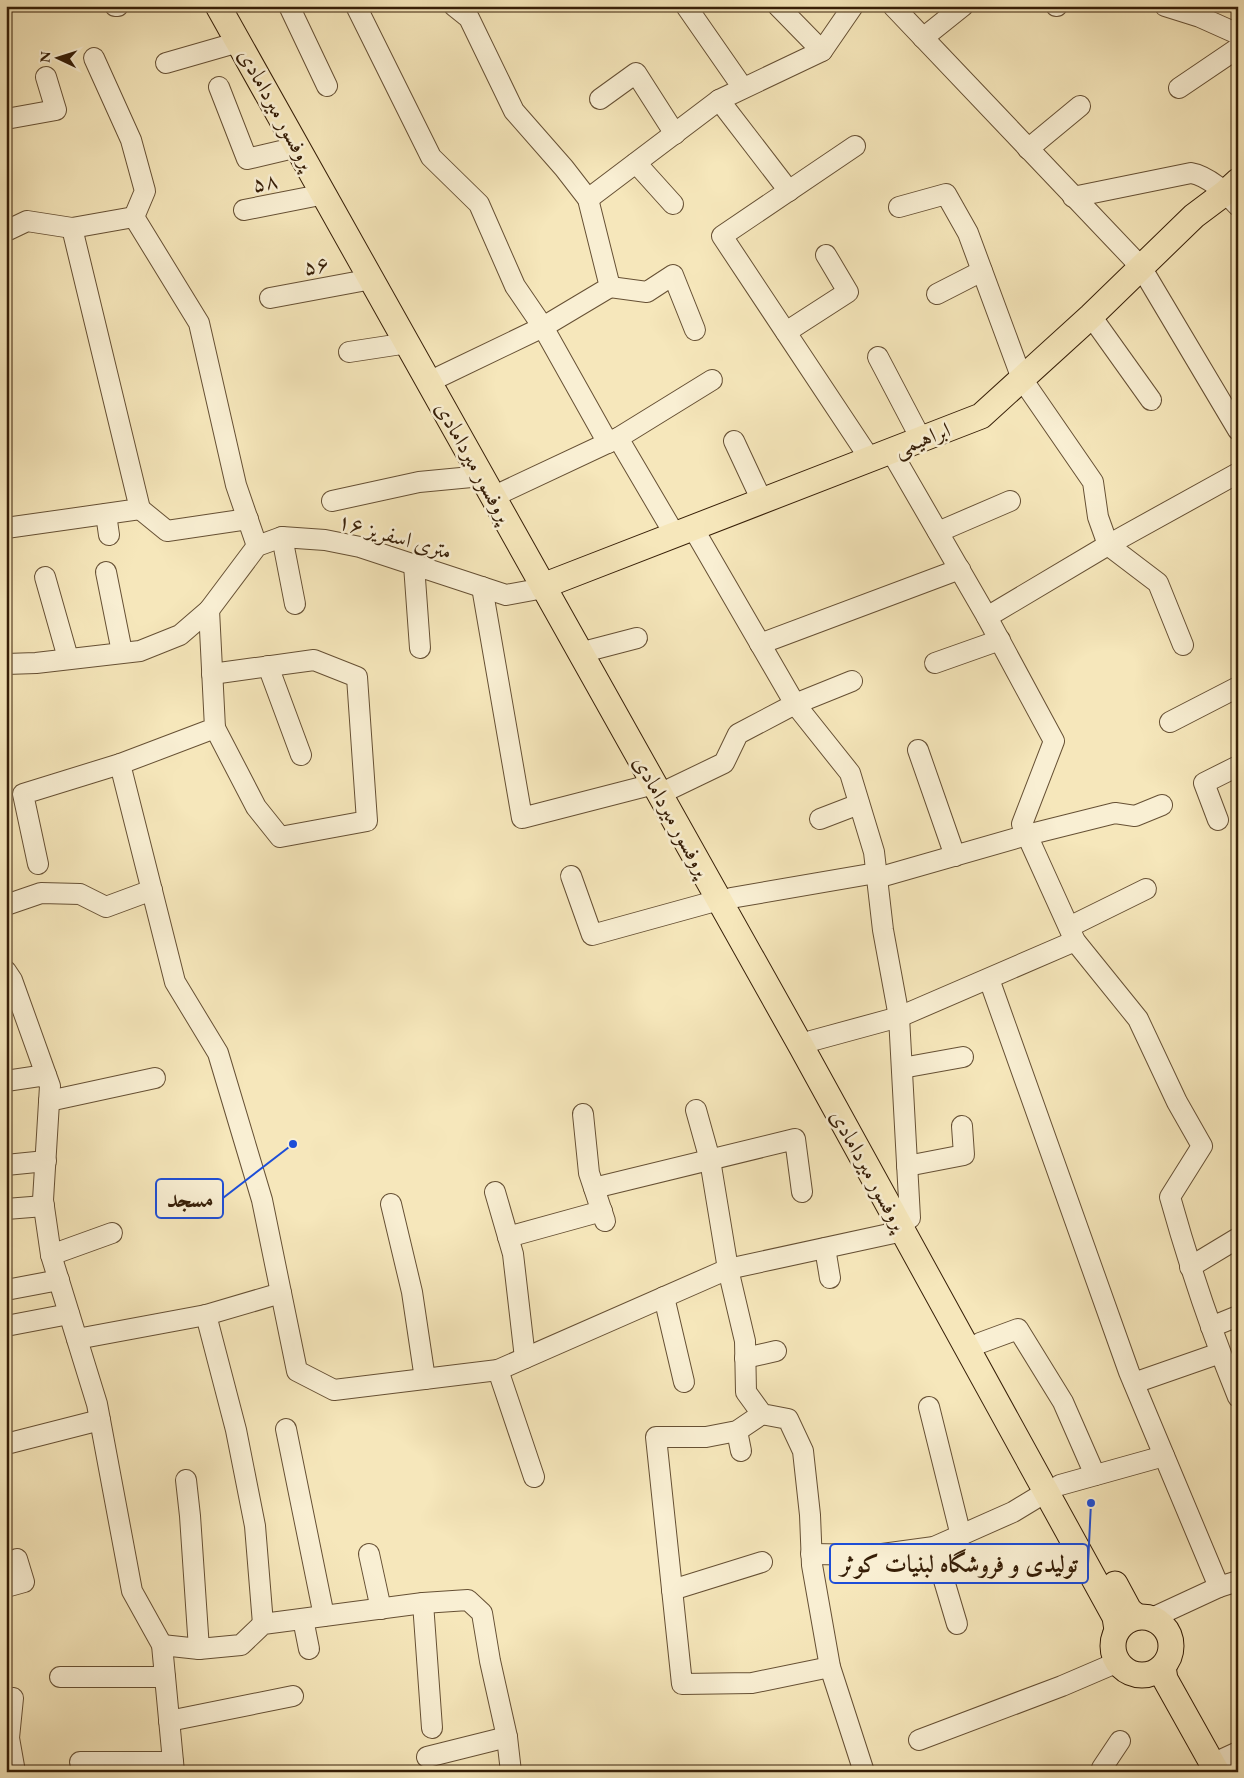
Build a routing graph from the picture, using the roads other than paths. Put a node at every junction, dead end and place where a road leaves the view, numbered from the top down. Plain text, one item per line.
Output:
1 (218, 6) edge
2 (233, 6) edge
3 (289, 6) edge
4 (356, 6) edge
5 (454, 6) edge
6 (686, 6) edge
7 (778, 6) edge
8 (853, 6) edge
9 (893, 6) edge
10 (963, 6) edge
11 (1164, 6) edge
12 (1238, 34) edge
13 (923, 38) junction
14 (239, 42) junction
15 (1238, 48) edge
16 (822, 51) junction
17 (94, 58) dead end
18 (166, 63) dead end
19 (46, 77) dead end
20 (327, 86) dead end
21 (219, 87) dead end
22 (743, 88) junction
23 (1179, 88) dead end
24 (600, 99) dead end
25 (718, 100) junction
26 (1080, 106) dead end
27 (6, 119) edge
28 (675, 134) junction
29 (855, 146) dead end
30 (298, 147) junction
31 (1028, 149) junction
32 (636, 163) junction
33 (789, 191) junction
34 (1235, 192) edge
35 (325, 194) junction
36 (1072, 197) junction
37 (588, 200) junction
38 (673, 204) dead end
39 (899, 207) dead end
40 (244, 210) dead end
41 (134, 218) junction
42 (72, 228) junction
43 (6, 231) edge
44 (826, 255) dead end
45 (1141, 267) junction
46 (982, 271) junction
47 (372, 279) junction
48 (610, 287) junction
49 (937, 294) dead end
50 (270, 298) dead end
51 (1091, 316) junction
52 (543, 327) junction
53 (695, 330) dead end
54 (786, 332) junction
55 (408, 343) junction
56 (350, 352) dead end
57 (878, 357) dead end
58 (439, 377) junction
59 (1022, 379) junction
60 (712, 380) dead end
61 (1151, 400) dead end
62 (1238, 430) edge
63 (922, 439) junction
64 (613, 441) junction
65 (734, 441) dead end
66 (881, 455) junction
67 (1238, 473) edge
68 (482, 476) junction
69 (503, 492) junction
70 (1010, 500) dead end
71 (332, 501) dead end
72 (762, 501) junction
73 (140, 509) junction
74 (106, 514) junction
75 (248, 519) junction
76 (6, 528) edge
77 (684, 531) junction
78 (938, 532) junction
79 (109, 535) dead end
80 (282, 537) junction
81 (1108, 544) junction
82 (257, 546) junction
83 (414, 565) junction
84 (960, 569) junction
85 (106, 572) dead end
86 (45, 577) dead end
87 (549, 585) junction
88 (482, 587) junction
89 (294, 604) dead end
90 (209, 610) junction
91 (988, 617) junction
92 (637, 638) dead end
93 (1000, 640) junction
94 (760, 644) junction
95 (1183, 646) dead end
96 (420, 648) dead end
97 (591, 650) junction
98 (122, 652) junction
99 (68, 658) junction
100 (935, 663) dead end
101 (6, 664) edge
102 (268, 666) junction
103 (212, 674) junction
104 (852, 681) dead end
105 (1238, 687) edge
106 (796, 704) junction
107 (1170, 722) dead end
108 (216, 728) junction
109 (918, 750) dead end
110 (301, 755) dead end
111 (120, 764) junction
112 (1238, 766) edge
113 (662, 786) junction
114 (859, 804) junction
115 (1162, 805) dead end
116 (820, 818) dead end
117 (1218, 820) dead end
118 (1027, 835) junction
119 (955, 856) junction
120 (38, 864) dead end
121 (877, 875) junction
122 (572, 876) dead end
123 (1146, 889) dead end
124 (152, 890) junction
125 (725, 899) junction
126 (6, 905) edge
127 (1072, 934) junction
128 (6, 971) edge
129 (988, 979) junction
130 (14, 1006) edge
131 (899, 1017) junction
132 (806, 1043) junction
133 (963, 1057) dead end
134 (902, 1068) junction
135 (46, 1075) junction
136 (155, 1078) dead end
137 (6, 1081) edge
138 (49, 1101) junction
139 (696, 1110) dead end
140 (583, 1114) dead end
141 (962, 1126) dead end
142 (710, 1160) junction
143 (46, 1161) junction
144 (6, 1165) edge
145 (907, 1166) junction
146 (594, 1188) junction
147 (495, 1192) dead end
148 (802, 1192) dead end
149 (390, 1204) dead end
150 (44, 1206) junction
151 (6, 1209) edge
152 (906, 1224) junction
153 (112, 1233) dead end
154 (508, 1238) junction
155 (1238, 1238) edge
156 (825, 1248) junction
157 (51, 1255) junction
158 (1190, 1267) junction
159 (728, 1269) junction
160 (830, 1278) dead end
161 (59, 1280) junction
162 (6, 1290) edge
163 (281, 1293) junction
164 (664, 1297) junction
165 (69, 1314) junction
166 (206, 1315) junction
167 (1238, 1316) edge
168 (6, 1326) edge
169 (1211, 1327) junction
170 (77, 1339) junction
171 (980, 1343) junction
172 (776, 1351) dead end
173 (1220, 1353) junction
174 (524, 1358) junction
175 (745, 1358) junction
176 (498, 1370) junction
177 (425, 1379) junction
178 (684, 1382) dead end
179 (1134, 1384) junction
180 (1238, 1396) edge
181 (929, 1407) dead end
182 (762, 1414) junction
183 (100, 1420) junction
184 (286, 1429) dead end
185 (737, 1431) junction
186 (6, 1444) edge
187 (741, 1451) dead end
188 (1164, 1456) junction
189 (1095, 1475) junction
190 (534, 1477) dead end
191 (186, 1480) dead end
192 (1053, 1489) junction
193 (961, 1536) junction
194 (934, 1547) junction
195 (369, 1554) dead end
196 (812, 1554) junction
197 (17, 1559) dead end
198 (762, 1562) dead end
199 (1233, 1583) edge
200 (6, 1587) edge
201 (672, 1590) junction
202 (423, 1604) junction
203 (381, 1609) junction
204 (324, 1616) junction
205 (303, 1619) junction
206 (1135, 1621) junction
207 (263, 1624) junction
208 (957, 1624) dead end
209 (162, 1645) junction
210 (199, 1649) junction
211 (309, 1649) dead end
212 (1118, 1662) junction
213 (830, 1667) junction
214 (1163, 1667) junction
215 (1139, 1675) junction
216 (60, 1677) dead end
217 (165, 1677) junction
218 (293, 1696) dead end
219 (13, 1698) dead end
220 (169, 1720) junction
221 (432, 1728) dead end
222 (507, 1737) junction
223 (919, 1740) dead end
224 (1120, 1741) dead end
225 (1238, 1752) edge
226 (427, 1757) dead end
227 (80, 1762) dead end
228 (174, 1767) edge
229 (1210, 1769) edge
230 (1099, 1771) edge
231 (15, 1772) edge
232 (511, 1772) edge
233 (864, 1772) edge

1 - 14 main road, پروفسور میردامادی
2 - 58 main road, پروفسور میردامادی
3 - 20 street
4 - 52 street
5 - 37 street
6 - 22 street
7 - 16 street
8 - 16 street
9 - 13 street
10 - 13 street
11 - 12 street
13 - 31 street
14 - 18 street
14 - 30 main road, پروفسور میردامادی
15 - 23 street
16 - 22 street
17 - 41 street
19 - 27 street
21 - 30 street
22 - 25 street
24 - 28 street
25 - 28 street
25 - 33 street
26 - 31 street
28 - 32 street
29 - 33 street
30 - 35 main road, پروفسور میردامادی
31 - 36 street
32 - 37 street
32 - 38 street
33 - 54 street
34 - 36 street
34 - 45 main road, ابراهیمی
35 - 40 street, ۵۸
35 - 47 main road, پروفسور میردامادی
36 - 45 street
37 - 48 street
39 - 46 street
41 - 42 street
41 - 75 street
42 - 43 street
42 - 73 street
44 - 54 street
45 - 51 main road, ابراهیمی
45 - 62 street
46 - 49 street
46 - 59 street
47 - 50 street, ۵۶
47 - 55 main road, پروفسور میردامادی
48 - 52 street
48 - 53 street
51 - 59 main road, ابراهیمی
51 - 61 street
52 - 58 street
52 - 64 street
54 - 66 street
55 - 56 street
55 - 68 main road, پروفسور میردامادی
57 - 63 street
58 - 69 main road, پروفسور میردامادی
59 - 63 main road, ابراهیمی
59 - 81 street
60 - 64 street
63 - 66 main road, ابراهیمی
64 - 69 street
64 - 77 street
65 - 72 street
66 - 72 main road, ابراهیمی
66 - 78 street
67 - 81 street
68 - 71 street
68 - 87 main road, پروفسور میردامادی
69 - 87 main road, پروفسور میردامادی
70 - 78 street
72 - 77 main road, ابراهیمی
73 - 74 street
73 - 75 street
74 - 76 street
74 - 79 street
75 - 82 street
77 - 87 main road, ابراهیمی
77 - 94 street
78 - 84 street
80 - 82 street, ۱۶ متری اسفریز
80 - 83 street, ۱۶ متری اسفریز
80 - 89 street
81 - 91 street
81 - 95 street
82 - 90 street
83 - 88 street, ۱۶ متری اسفریز
83 - 96 street
84 - 91 street
84 - 94 street
85 - 98 street
86 - 99 street
87 - 88 street, ۱۶ متری اسفریز
87 - 97 main road, پروفسور میردامادی
87 - 113 main road, پروفسور میردامادی
88 - 113 street
90 - 98 street
90 - 103 street
91 - 93 street
92 - 97 street
93 - 100 street
93 - 118 street
94 - 106 street
97 - 113 main road, پروفسور میردامادی
98 - 99 street
99 - 101 street
102 - 103 street
102 - 108 street
102 - 110 street
103 - 108 street
104 - 106 street
105 - 107 street
106 - 113 street
106 - 114 street
108 - 111 street
109 - 119 street
111 - 120 street
111 - 124 street
112 - 117 street
113 - 125 main road, پروفسور میردامادی
114 - 116 street
114 - 121 street
115 - 118 street
118 - 119 street
118 - 127 street
119 - 121 street
121 - 125 street
121 - 131 street
122 - 125 street
123 - 127 street
124 - 126 street
124 - 163 street
125 - 132 main road, پروفسور میردامادی
127 - 129 street
127 - 158 street
128 - 130 street
129 - 131 street
129 - 179 street
130 - 135 street
131 - 132 street
131 - 134 street
132 - 152 main road, پروفسور میردامادی
133 - 134 street
134 - 145 street
135 - 137 street
135 - 138 street
136 - 138 street
138 - 143 street
139 - 142 street
140 - 146 street
141 - 145 street
142 - 146 street
142 - 148 street
142 - 159 street
143 - 144 street
143 - 150 street
145 - 152 street
146 - 154 street
147 - 154 street
149 - 177 street
150 - 151 street
150 - 157 street
152 - 156 street
152 - 171 main road, پروفسور میردامادی
152 - 192 main road, پروفسور میردامادی
153 - 157 street
154 - 174 street
155 - 158 street
156 - 159 street
156 - 160 street
157 - 161 street
158 - 169 street
159 - 164 street
159 - 175 street
161 - 162 street
161 - 165 street
163 - 166 street
163 - 177 street
164 - 174 street
164 - 178 street
165 - 168 street
165 - 170 street
166 - 170 street
166 - 207 street
167 - 169 street
169 - 173 street
170 - 183 street
171 - 189 street
171 - 192 main road, پروفسور میردامادی
172 - 175 street
173 - 179 street
173 - 180 street
174 - 176 street
175 - 182 street
176 - 177 street
176 - 190 street
179 - 188 street
181 - 193 street
182 - 185 street
182 - 196 street
183 - 186 street
183 - 209 street
184 - 204 street
185 - 187 street
185 - 201 street
188 - 189 street
188 - 199 street
189 - 192 street
191 - 210 street
192 - 193 street
192 - 206 main road, پروفسور میردامادی
193 - 194 street
194 - 196 street
194 - 208 street
195 - 203 street
196 - 213 street
197 - 200 street
198 - 201 street
199 - 206 street
201 - 213 street
202 - 203 street
202 - 221 street
202 - 222 street
203 - 204 street
204 - 205 street
205 - 207 street
205 - 211 street
206 - 212 main road
206 - 214 main road
207 - 210 street
209 - 210 street
209 - 217 street
212 - 215 main road
212 - 223 street
213 - 233 street
214 - 215 main road
214 - 229 main road
215 - 229 main road
216 - 217 street
217 - 220 street
218 - 220 street
219 - 231 street
220 - 228 street
222 - 226 street
222 - 232 street
224 - 230 street
225 - 229 street
227 - 228 street

